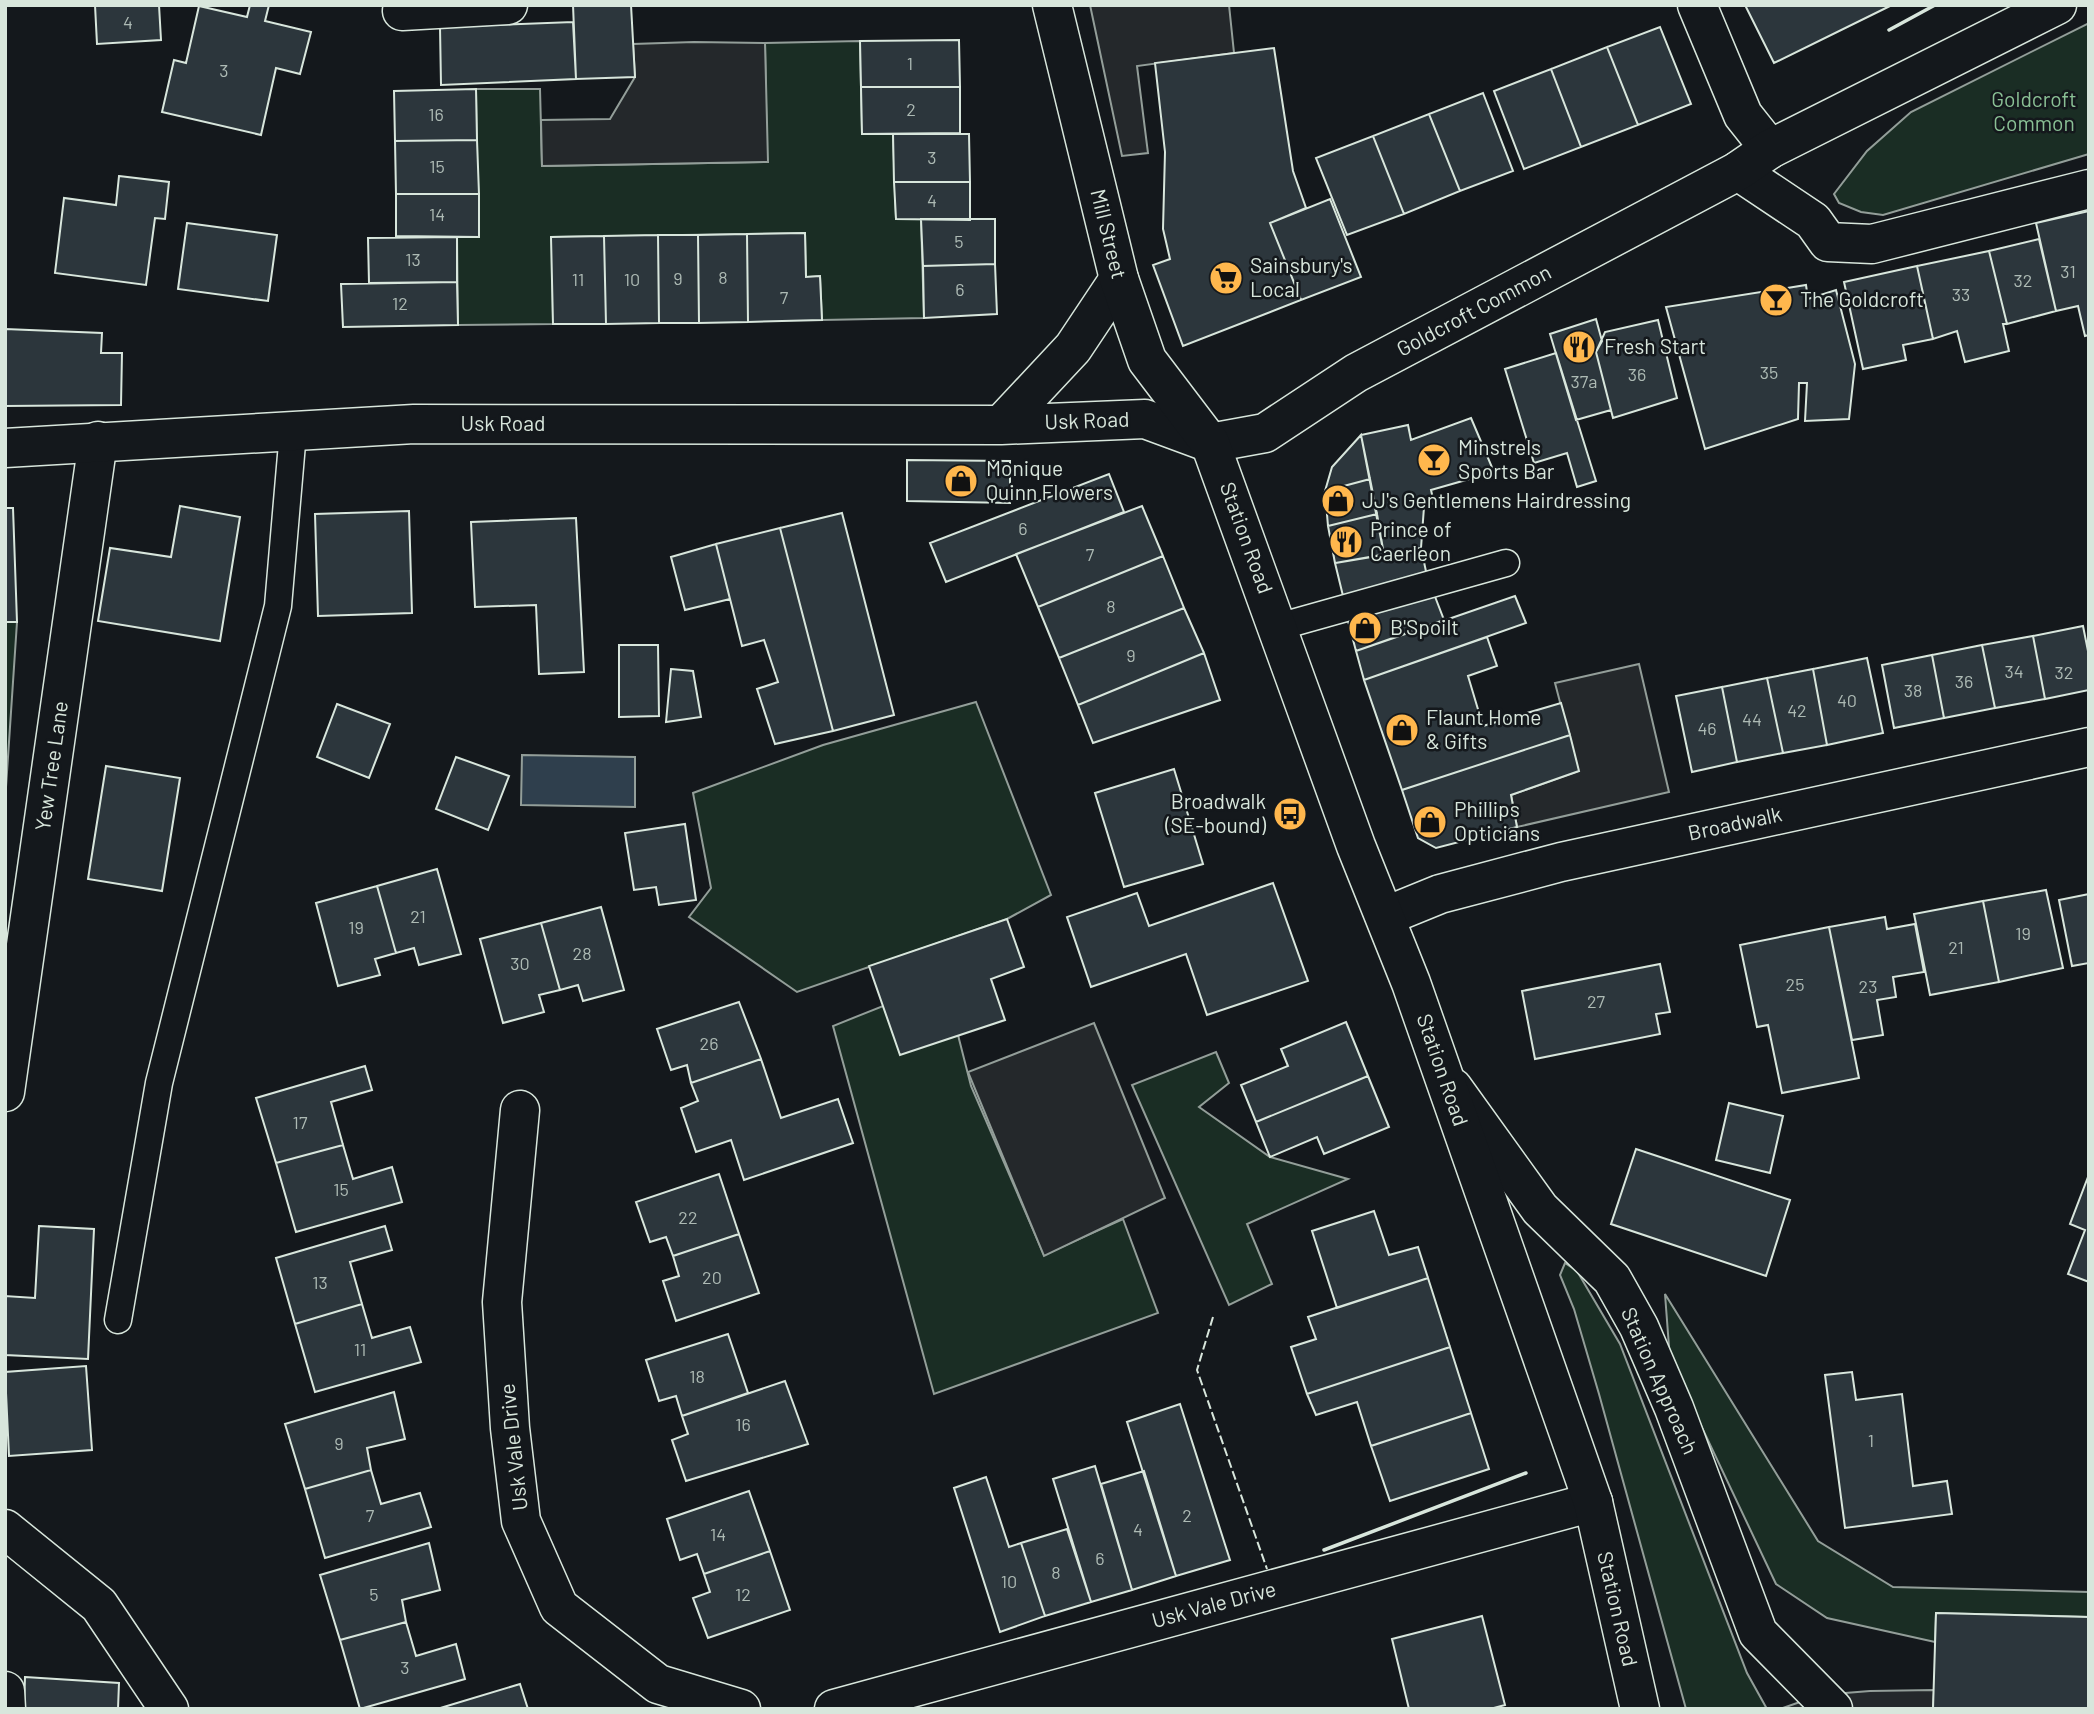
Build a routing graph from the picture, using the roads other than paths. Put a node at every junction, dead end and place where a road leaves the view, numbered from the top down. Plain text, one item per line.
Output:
1 (508, 5) edge
2 (1052, 5) edge
3 (1697, 5) edge
4 (2057, 5) edge
5 (402, 11) dead end
6 (1770, 149) junction
7 (1738, 170) junction
8 (2089, 189) edge
9 (1119, 279) junction
10 (1001, 425) junction
11 (293, 432) junction
12 (98, 442) junction
13 (1210, 443) junction
14 (5, 448) edge
15 (1506, 563) dead end
16 (1278, 627) junction
17 (2089, 747) edge
18 (1386, 916) junction
19 (1443, 1076) junction
20 (5, 1091) edge
21 (520, 1110) dead end
22 (118, 1320) dead end
23 (1593, 1502) junction
24 (5, 1529) edge
25 (5, 1691) edge
26 (6, 1709) edge
27 (169, 1709) edge
28 (741, 1709) edge
29 (834, 1709) edge
30 (1640, 1709) edge
31 (1833, 1709) edge

1 - 5 street
2 - 9 street, Mill Street
3 - 6 street
4 - 6 street, Goldcroft Common
6 - 7 street, Goldcroft Common
7 - 8 street
7 - 13 street, Goldcroft Common
9 - 10 street, Usk Road
9 - 13 street, Mill Street
10 - 11 street, Usk Road
10 - 13 street, Usk Road
11 - 12 street, Usk Road
11 - 22 lane
12 - 14 street, Usk Road
12 - 20 street, Yew Tree Lane
13 - 16 street, Station Road
15 - 16 lane
16 - 18 street, Station Road
17 - 18 street, Broadwalk
18 - 19 street, Station Road
19 - 23 street, Station Road
19 - 31 street, Station Approach
21 - 28 street, Usk Vale Drive
23 - 29 street, Usk Vale Drive
23 - 30 street, Station Road
24 - 27 street
25 - 26 street

